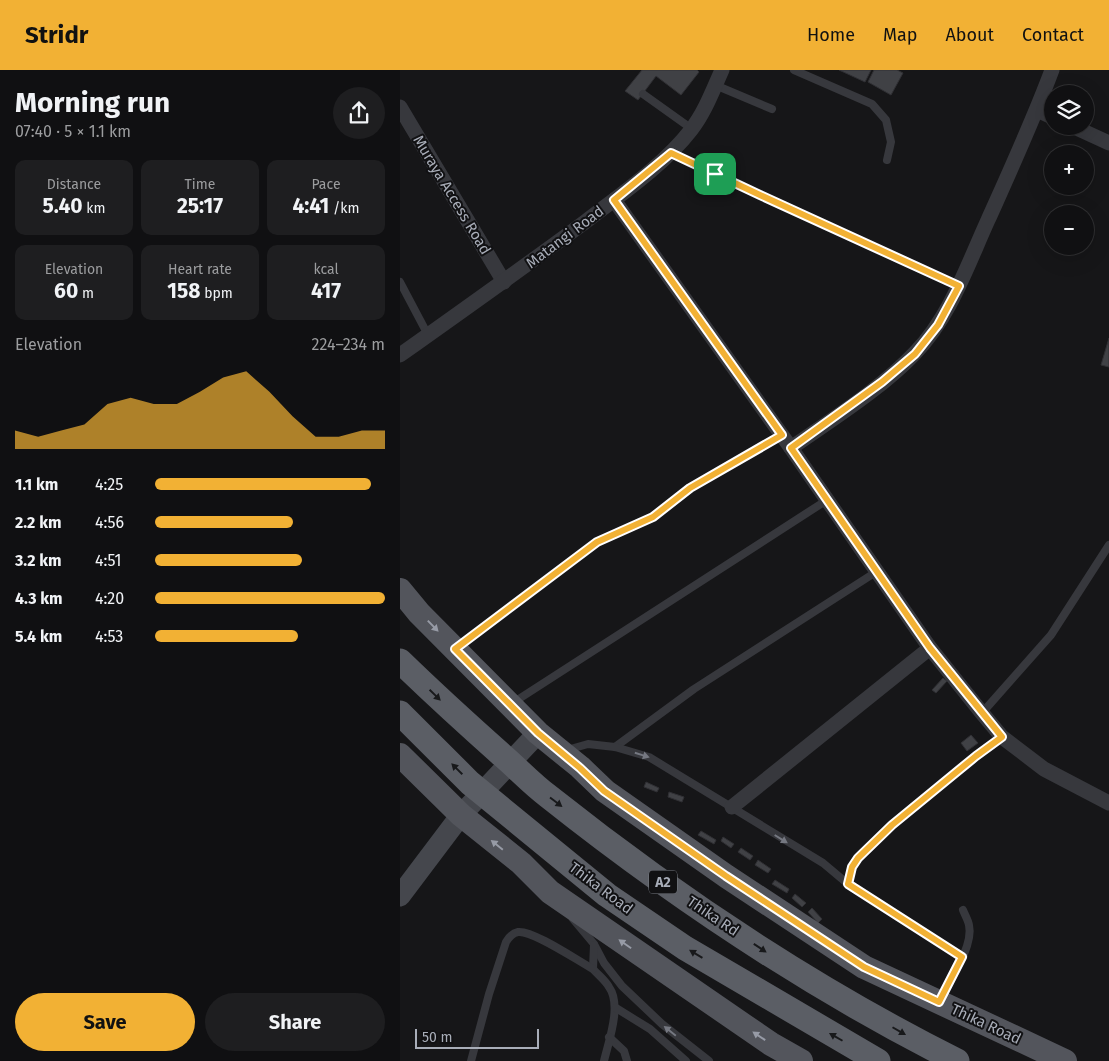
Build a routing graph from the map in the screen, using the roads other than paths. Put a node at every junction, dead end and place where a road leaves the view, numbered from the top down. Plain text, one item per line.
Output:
1 (722, 70) edge
2 (794, 70) edge
3 (1052, 70) edge
4 (716, 85) junction
5 (643, 94) dead end
6 (400, 107) edge
7 (772, 109) dead end
8 (1037, 110) junction
9 (1044, 113) edge
10 (692, 129) junction
11 (1092, 135) edge
12 (1109, 143) edge
13 (671, 153) junction
14 (887, 160) dead end
15 (614, 200) junction
16 (400, 282) edge
17 (504, 282) junction
18 (959, 286) junction
19 (428, 335) junction
20 (400, 355) edge
21 (782, 435) junction
22 (791, 448) junction
23 (827, 500) junction
24 (1109, 546) edge
25 (876, 572) junction
26 (400, 590) edge
27 (930, 648) junction
28 (455, 649) junction
29 (400, 661) edge
30 (510, 705) junction
31 (400, 713) edge
32 (982, 713) junction
33 (538, 733) junction
34 (1002, 737) junction
35 (615, 747) junction
36 (560, 752) junction
37 (400, 755) edge
38 (1109, 803) edge
39 (732, 807) junction
40 (461, 816) junction
41 (848, 884) junction
42 (550, 892) junction
43 (400, 896) edge
44 (963, 910) dead end
45 (594, 944) junction
46 (962, 957) junction
47 (592, 969) junction
48 (939, 1002) junction
49 (616, 1008) junction
50 (609, 1037) junction
51 (471, 1061) edge
52 (604, 1061) edge
53 (627, 1061) edge
54 (686, 1061) edge
55 (709, 1061) edge
56 (800, 1061) edge
57 (878, 1061) edge
58 (958, 1061) edge
59 (1066, 1061) edge

1 - 4 street, Matangi Road
2 - 14 lane
3 - 8 street
4 - 7 lane
4 - 10 street, Matangi Road
5 - 10 lane
6 - 17 street, Muraya Access Road
8 - 9 street
8 - 18 street
10 - 13 street, Matangi Road
11 - 12 street
13 - 15 street, Matangi Road
13 - 18 lane
15 - 17 street, Matangi Road
15 - 21 street
16 - 19 lane
17 - 19 street, Matangi Road
18 - 22 street
19 - 20 street, Matangi Road
21 - 22 street
21 - 28 lane
22 - 23 street
23 - 25 street
23 - 30 lane
24 - 32 lane
25 - 27 street
25 - 35 lane
26 -> 28 main road, Thika Road
27 - 32 street
27 - 39 street
28 - 30 main road, Thika Road
29 -> 58 highway, Thika Rd / A2, bridge
30 - 33 main road, Thika Road
57 -> 31 highway, Thika Road, bridge
32 - 34 street
33 - 36 main road, Thika Road
33 - 40 main road
34 - 38 street
34 - 41 lane
35 - 36 lane
35 -> 39 lane
36 - 48 main road, Thika Road
37 - 40 main road, Thika Road
39 -> 41 lane
42 -> 40 main road, Thika Road
40 - 43 main road
41 - 46 lane
42 - 45 lane
56 -> 42 main road, Thika Road
44 - 46 lane
45 - 47 lane
55 -> 45 lane
46 - 48 lane
47 - 49 lane
47 - 51 lane
48 - 59 main road, Thika Road
49 - 50 lane
49 - 54 lane
50 - 52 lane
50 - 53 lane

